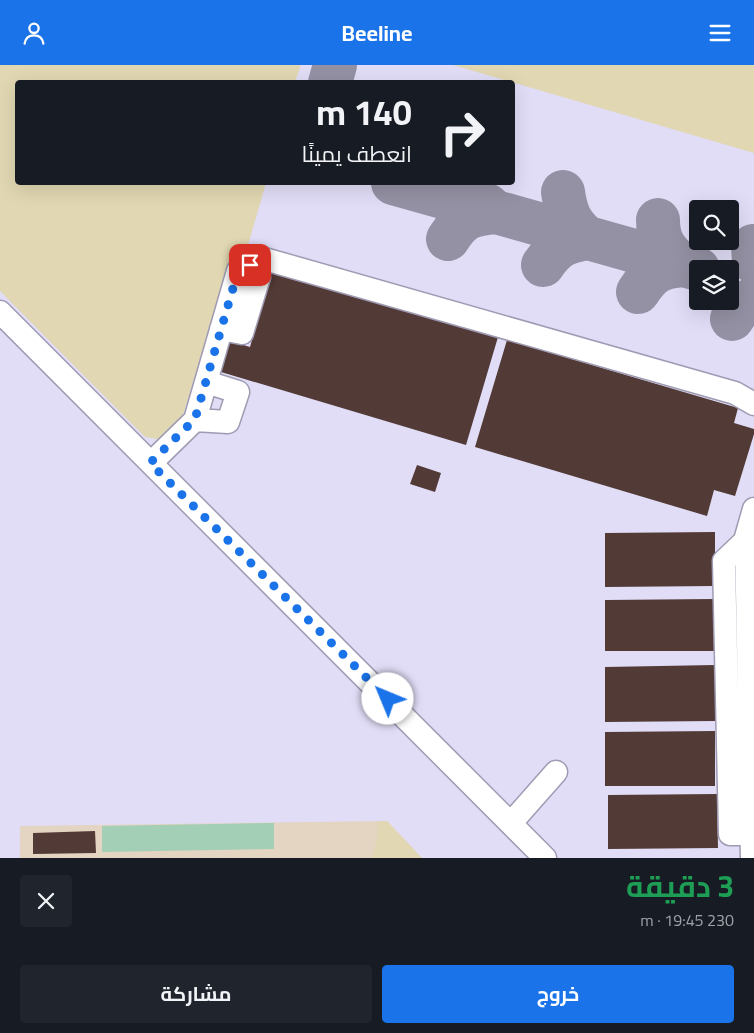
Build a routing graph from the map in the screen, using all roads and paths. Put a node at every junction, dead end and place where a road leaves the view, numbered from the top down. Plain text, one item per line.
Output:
1 (0, 312) edge
2 (206, 382) junction
3 (754, 404) edge
4 (195, 419) junction
5 (150, 463) junction
6 (754, 509) edge
7 (746, 540) junction
8 (750, 593) edge
9 (556, 772) dead end
10 (511, 823) junction
11 (753, 834) edge
12 (545, 858) edge
13 (752, 858) edge

1 - 5 lane
2 - 3 lane
2 - 4 lane
2 - 4 lane
4 - 5 lane
5 - 10 lane
6 - 7 lane
7 - 8 lane
7 - 11 lane
8 - 11 lane
9 - 10 lane
10 - 12 lane
11 - 13 lane

